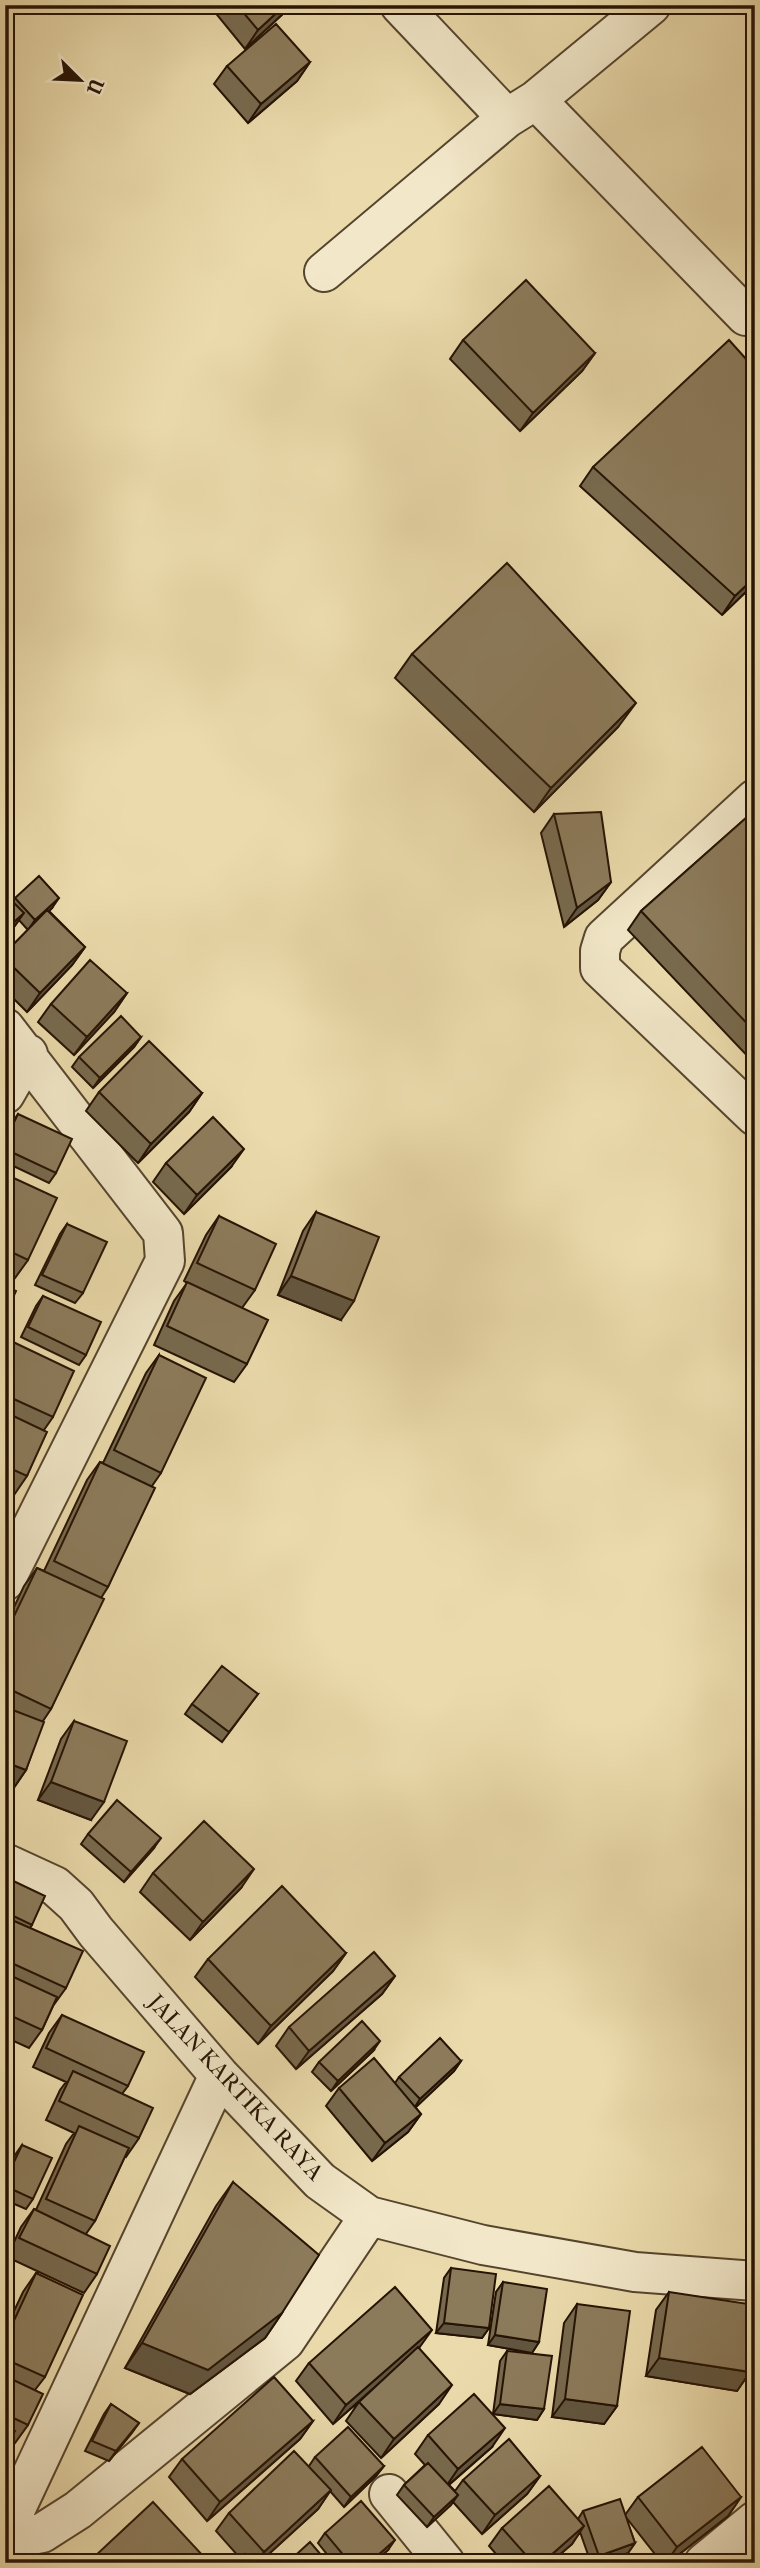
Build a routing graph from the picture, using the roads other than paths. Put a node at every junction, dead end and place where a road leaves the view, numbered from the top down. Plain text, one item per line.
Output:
1 (400, 5) edge
2 (651, 5) edge
3 (521, 109) junction
4 (324, 272) dead end
5 (746, 316) dead end
6 (755, 799) edge
7 (16, 1041) edge
8 (5, 1094) edge
9 (755, 1116) edge
10 (5, 1581) edge
11 (5, 1863) edge
12 (219, 2075) junction
13 (369, 2216) junction
14 (755, 2281) edge
15 (389, 2494) dead end
16 (755, 2521) edge
17 (5, 2532) edge
18 (5, 2540) edge
19 (445, 2563) edge
20 (704, 2563) edge

1 - 3 street
2 - 3 street
3 - 4 street
3 - 5 street
6 - 9 street
7 - 8 street
7 - 10 street
11 - 12 street, JALAN KARTIKA RAYA
12 - 13 street, JALAN KARTIKA RAYA
12 - 17 street
13 - 14 street, JALAN KARTIKA RAYA
13 - 18 street
15 - 19 street
16 - 20 street

